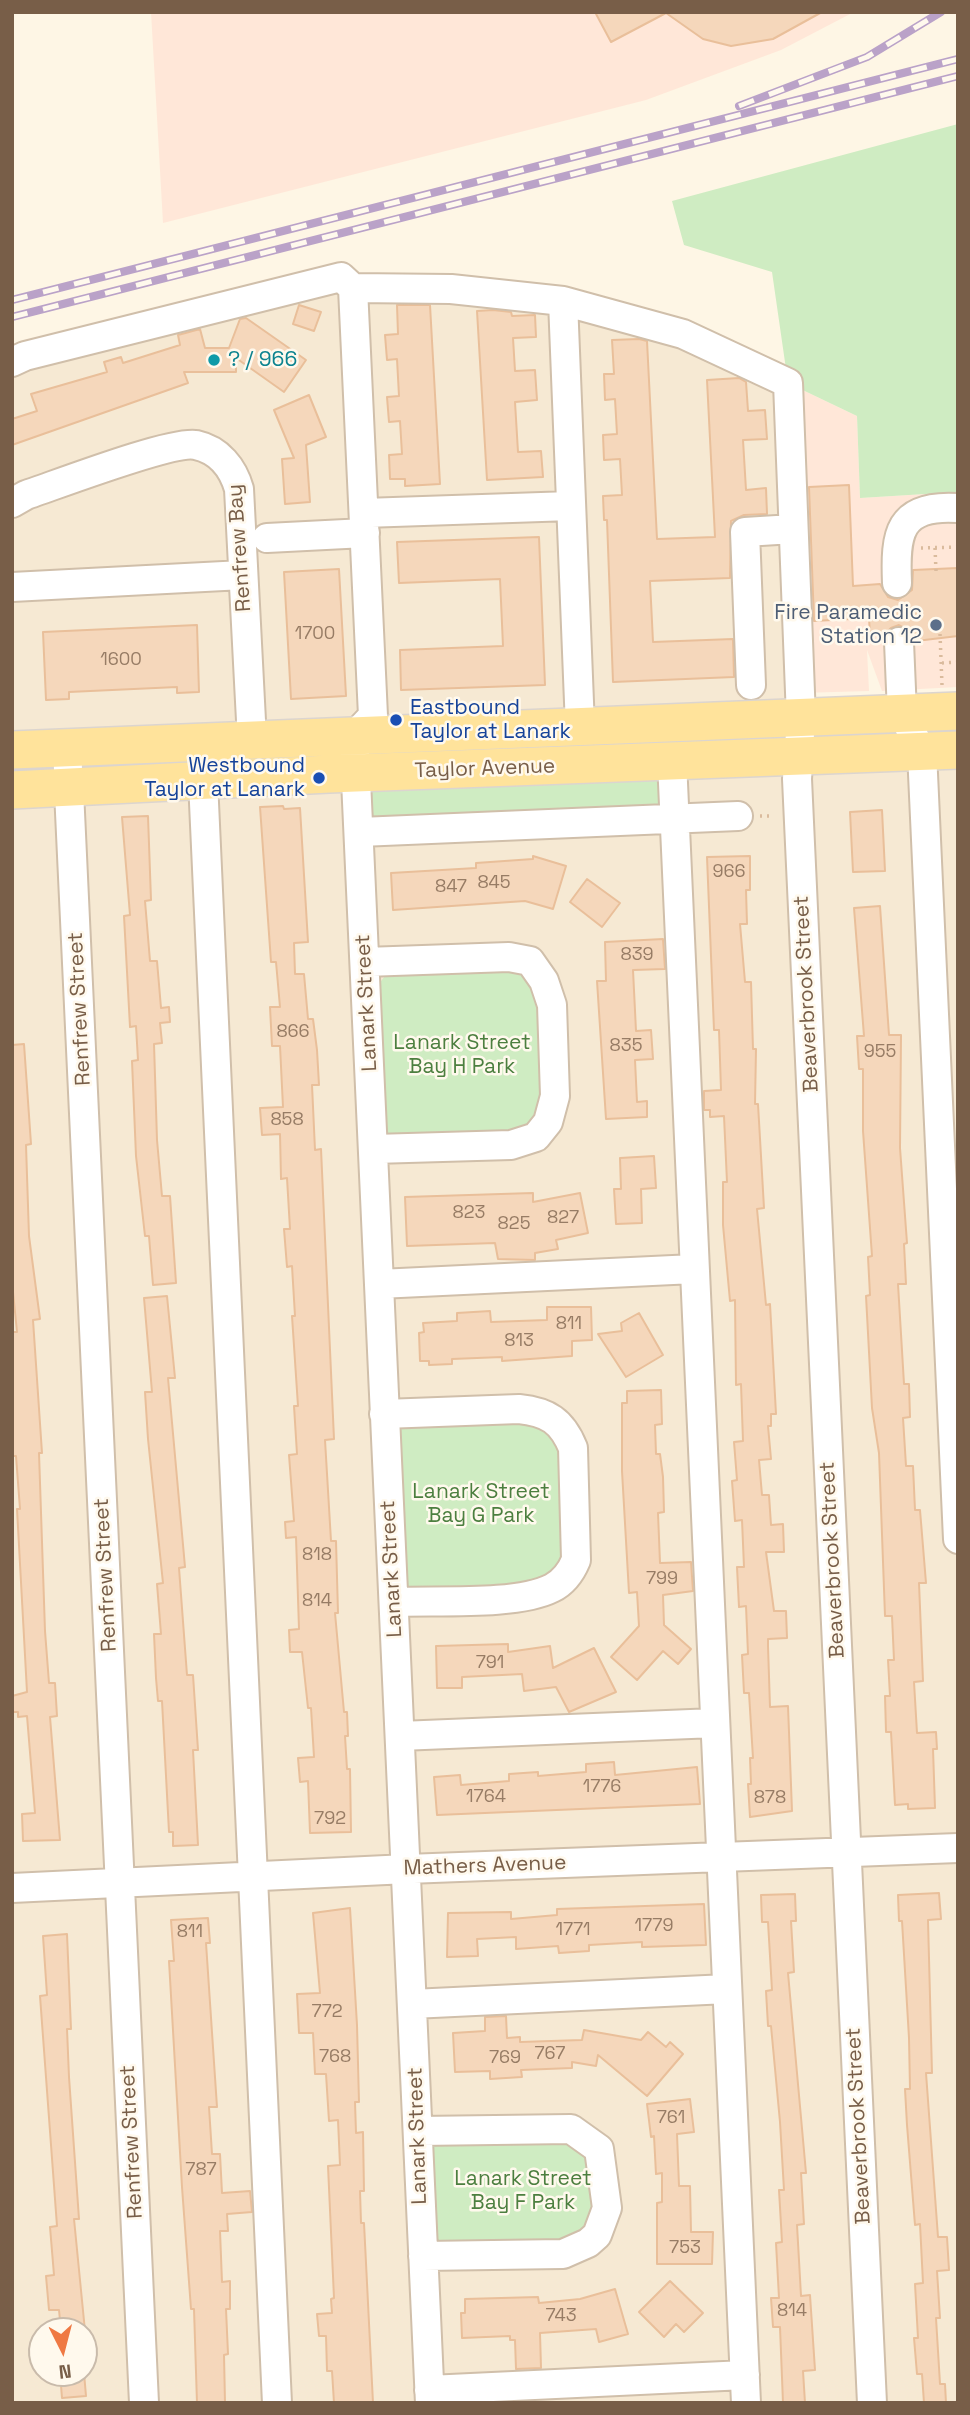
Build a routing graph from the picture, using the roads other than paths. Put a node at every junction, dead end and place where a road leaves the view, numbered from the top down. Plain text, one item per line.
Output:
1 (353, 288) junction
2 (563, 301) junction
3 (12, 362) edge
4 (12, 503) edge
5 (571, 506) junction
6 (958, 508) edge
7 (364, 523) junction
8 (793, 528) junction
9 (267, 538) dead end
10 (243, 575) junction
11 (897, 583) dead end
12 (12, 587) edge
13 (900, 642) dead end
14 (751, 685) dead end
15 (950, 701) edge
16 (902, 713) junction
17 (801, 718) junction
18 (580, 727) junction
19 (354, 736) junction
20 (252, 740) junction
21 (66, 748) junction
22 (12, 750) edge
23 (940, 751) edge
24 (797, 756) junction
25 (672, 761) junction
26 (357, 774) junction
27 (203, 781) junction
28 (69, 788) junction
29 (12, 790) edge
30 (737, 816) dead end
31 (674, 819) junction
32 (360, 831) junction
33 (365, 962) junction
34 (374, 1149) junction
35 (694, 1269) junction
36 (379, 1284) junction
37 (384, 1414) junction
38 (958, 1539) edge
39 (394, 1602) junction
40 (715, 1723) junction
41 (400, 1736) junction
42 (958, 1848) edge
43 (847, 1853) junction
44 (720, 1857) junction
45 (407, 1869) junction
46 (254, 1877) junction
47 (120, 1884) junction
48 (12, 1888) edge
49 (727, 1989) junction
50 (412, 2004) junction
51 (419, 2131) junction
52 (423, 2256) junction
53 (745, 2389) edge
54 (429, 2396) edge
55 (144, 2403) edge
56 (277, 2403) edge
57 (872, 2403) edge

1 - 2 street
1 - 3 street
1 - 7 street
2 - 5 street
2 - 8 street, Beaverbrook Street
4 - 10 street, Renfrew Bay
5 - 7 street
5 - 18 street
6 - 11 street
7 - 9 street
7 - 19 street
8 - 14 street
8 - 17 street, Beaverbrook Street
10 - 12 street
10 - 20 street, Renfrew Bay
13 - 16 street
15 - 16 main road, Taylor Avenue
16 - 17 main road, Taylor Avenue
16 - 23 street
17 - 18 main road, Taylor Avenue
17 - 24 street, Beaverbrook Street
18 - 19 main road, Taylor Avenue
19 - 20 main road, Taylor Avenue
19 - 26 street, Lanark Street
20 - 21 main road, Taylor Avenue
21 - 22 main road, Taylor Avenue
21 - 28 street, Renfrew Street
23 - 24 main road, Taylor Avenue
23 - 38 street
24 - 25 main road, Taylor Avenue
24 - 43 street, Beaverbrook Street
25 - 26 main road, Taylor Avenue
25 - 31 street
26 - 27 main road, Taylor Avenue
26 - 32 street, Lanark Street
27 - 28 main road, Taylor Avenue
27 - 46 street
28 - 29 main road, Taylor Avenue
28 - 47 street, Renfrew Street
30 - 31 street
31 - 32 street
31 - 35 street
32 - 33 street, Lanark Street
33 - 34 street, Lanark Street
33 - 34 street
34 - 36 street, Lanark Street
35 - 36 street
35 - 40 street
36 - 37 street, Lanark Street
37 - 39 street, Lanark Street
37 - 39 street
39 - 41 street, Lanark Street
40 - 41 street
40 - 44 street
41 - 45 street, Lanark Street
42 - 43 street, Mathers Avenue
43 - 44 street, Mathers Avenue
43 - 57 street, Beaverbrook Street
44 - 45 street, Mathers Avenue
44 - 49 street
45 - 46 street, Mathers Avenue
45 - 50 street, Lanark Street
46 - 47 street, Mathers Avenue
46 - 56 street
47 - 48 street, Mathers Avenue
47 - 55 street, Renfrew Street
49 - 50 street
49 - 53 street
50 - 51 street, Lanark Street
51 - 52 street, Lanark Street
51 - 52 street
52 - 54 street, Lanark Street
53 - 54 street

